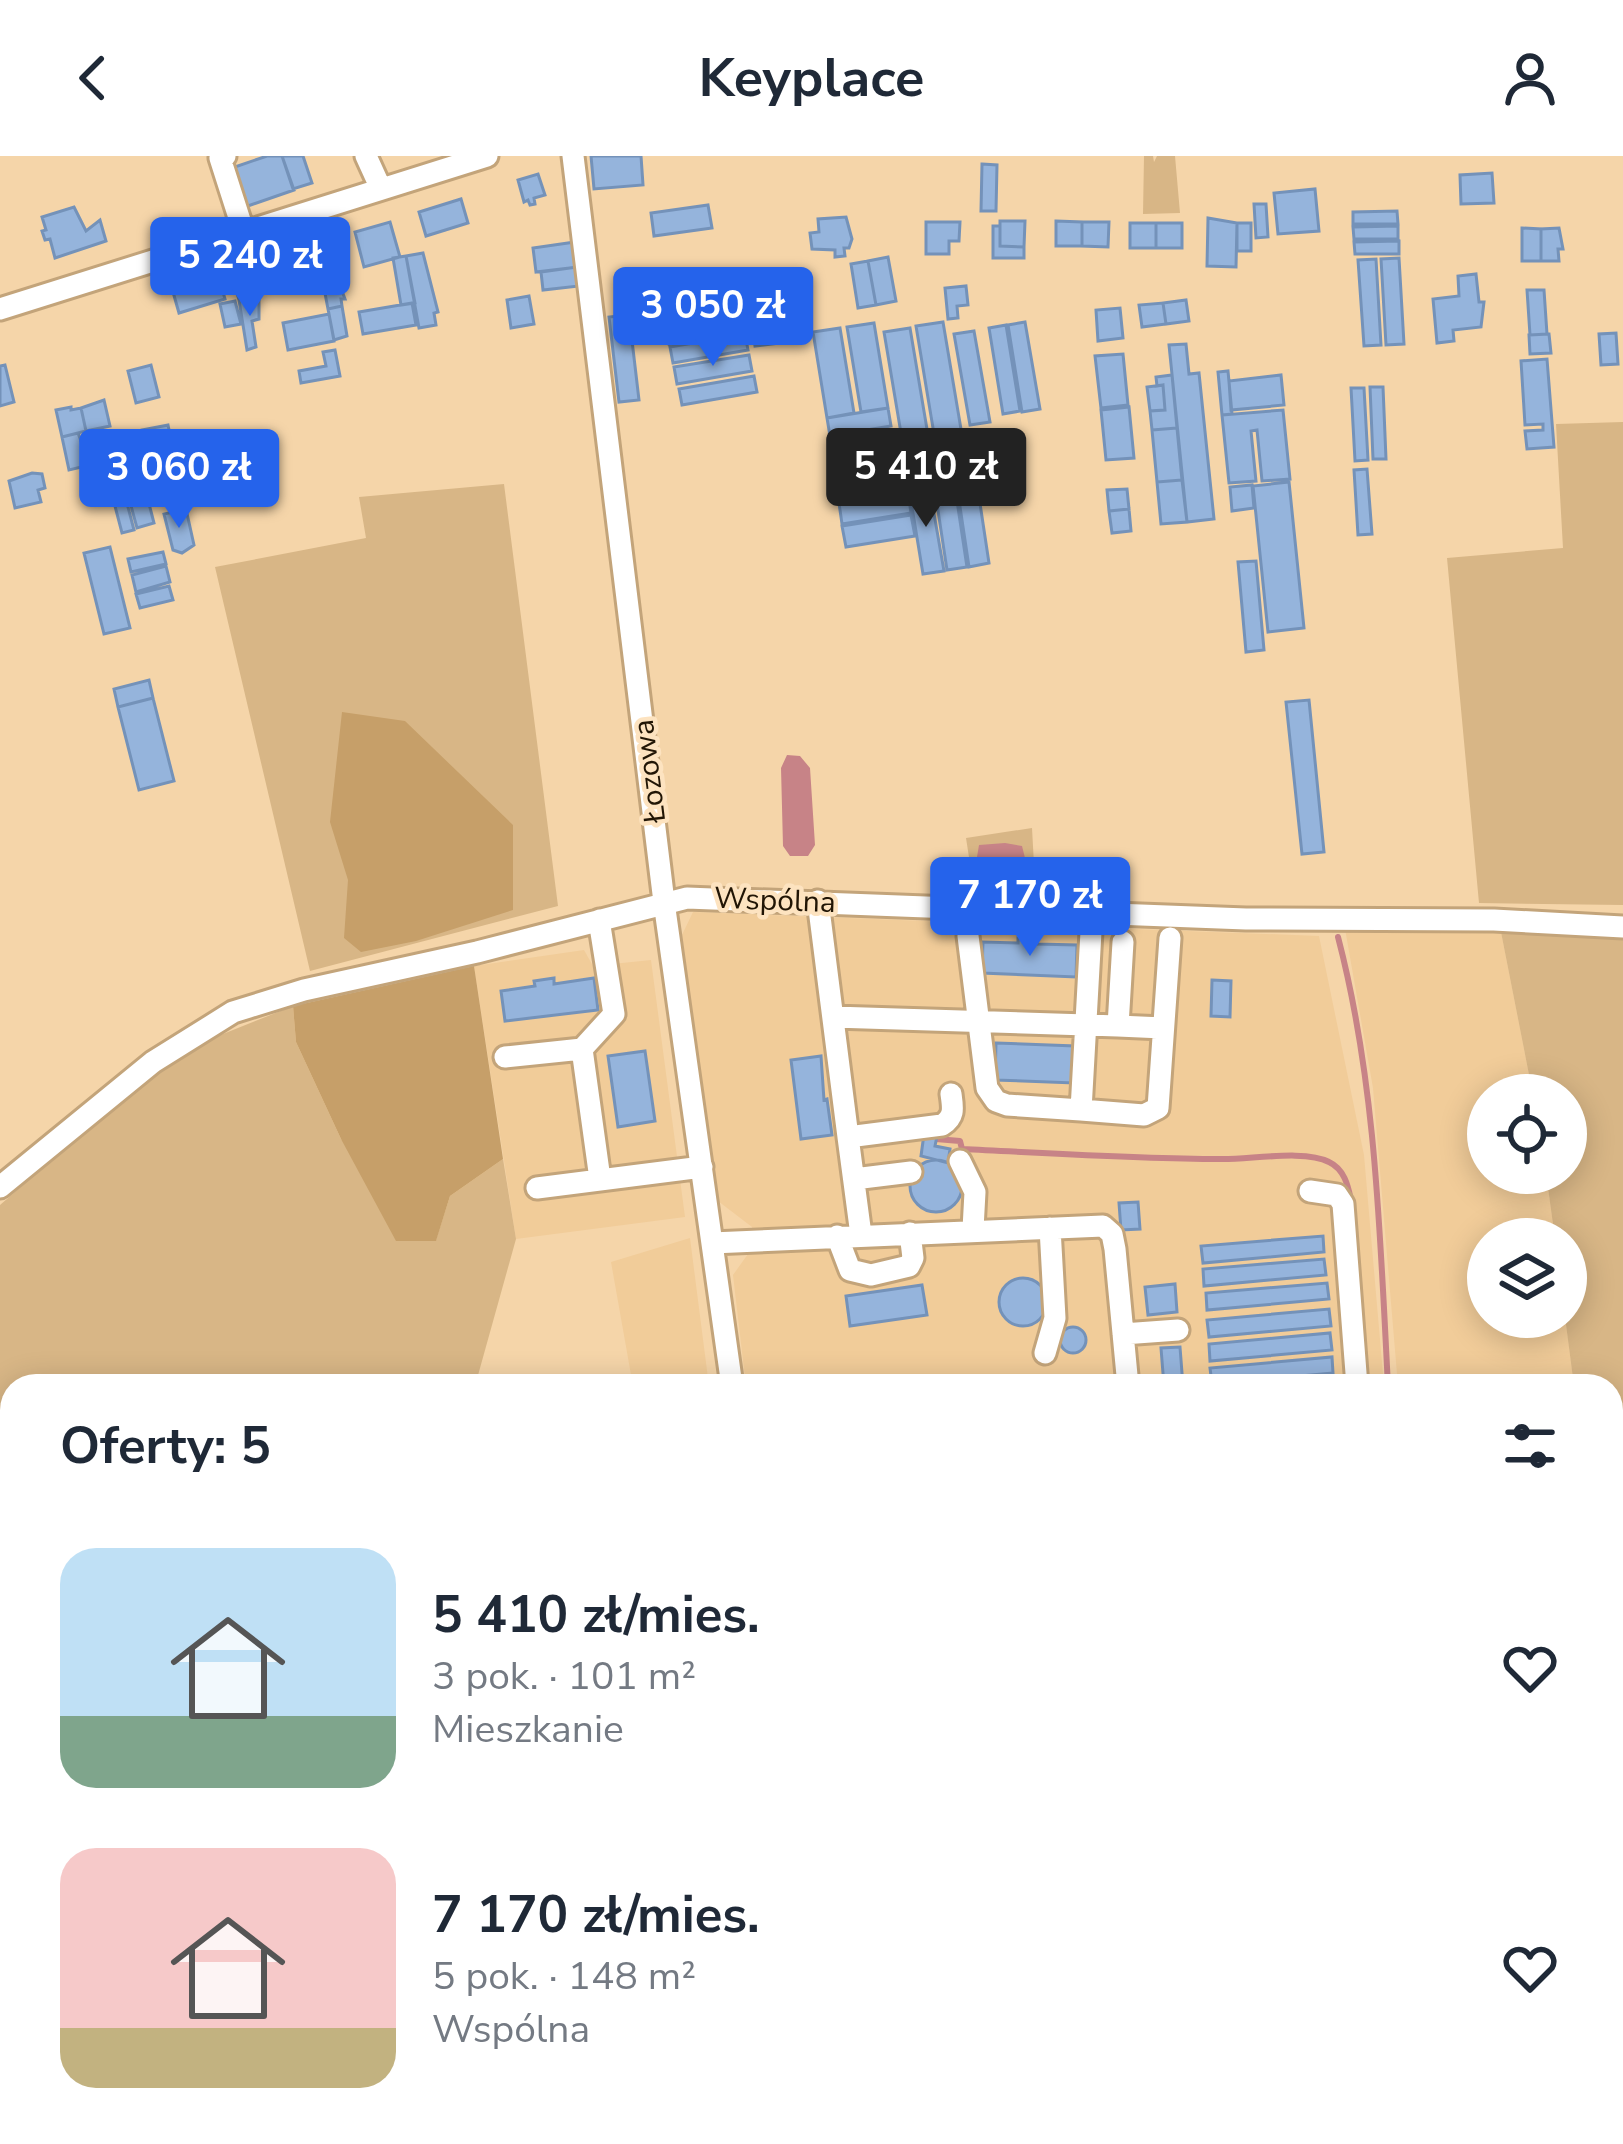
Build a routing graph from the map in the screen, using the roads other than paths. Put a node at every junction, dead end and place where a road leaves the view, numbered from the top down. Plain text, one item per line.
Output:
1 (225, 156) edge
2 (366, 156) edge
3 (487, 156) edge
4 (573, 156) edge
5 (381, 189) junction
6 (244, 233) junction
7 (0, 309) edge
8 (818, 901) junction
9 (664, 902) junction
10 (1092, 914) junction
11 (599, 920) junction
12 (1623, 927) edge
13 (968, 936) dead end
14 (1170, 938) dead end
15 (1123, 942) dead end
16 (833, 1017) junction
17 (979, 1020) junction
18 (1086, 1025) junction
19 (1118, 1026) junction
20 (1163, 1028) junction
21 (582, 1049) junction
22 (505, 1058) dead end
23 (951, 1094) dead end
24 (1081, 1110) junction
25 (848, 1137) junction
26 (960, 1161) dead end
27 (702, 1167) junction
28 (911, 1172) dead end
29 (600, 1179) junction
30 (854, 1179) junction
31 (0, 1187) edge
32 (537, 1188) dead end
33 (1310, 1191) dead end
34 (1049, 1228) junction
35 (973, 1229) junction
36 (910, 1233) junction
37 (861, 1235) junction
38 (837, 1236) junction
39 (712, 1243) junction
40 (1178, 1330) dead end
41 (1123, 1334) junction
42 (1045, 1353) dead end
43 (730, 1374) edge
44 (1127, 1374) edge
45 (1356, 1374) edge

1 - 6 street
2 - 5 street
3 - 5 street
4 - 9 street, Łozowa
5 - 6 street
6 - 7 street
8 - 9 street, Wspólna
8 - 10 street, Wspólna
8 - 16 street
9 - 11 street, Wspólna
9 - 27 street, Łozowa
10 - 12 street, Wspólna
10 - 18 street
11 - 21 street
11 - 31 street, Wspólna
13 - 17 street
14 - 20 street
15 - 19 street
16 - 17 street
16 - 25 street
17 - 18 street
17 - 24 street
18 - 19 street
18 - 24 street
19 - 20 street
20 - 24 street
21 - 22 street
21 - 29 street
23 - 25 street
25 - 30 street
26 - 35 street
27 - 29 street
27 - 39 street, Łozowa
28 - 30 street
29 - 32 street
30 - 37 street
33 - 45 street
34 - 35 street
34 - 41 street
34 - 42 street
35 - 36 street
36 - 37 street
36 - 38 street
37 - 38 street
38 - 39 street
39 - 43 street, Łozowa
40 - 41 street
41 - 44 street

